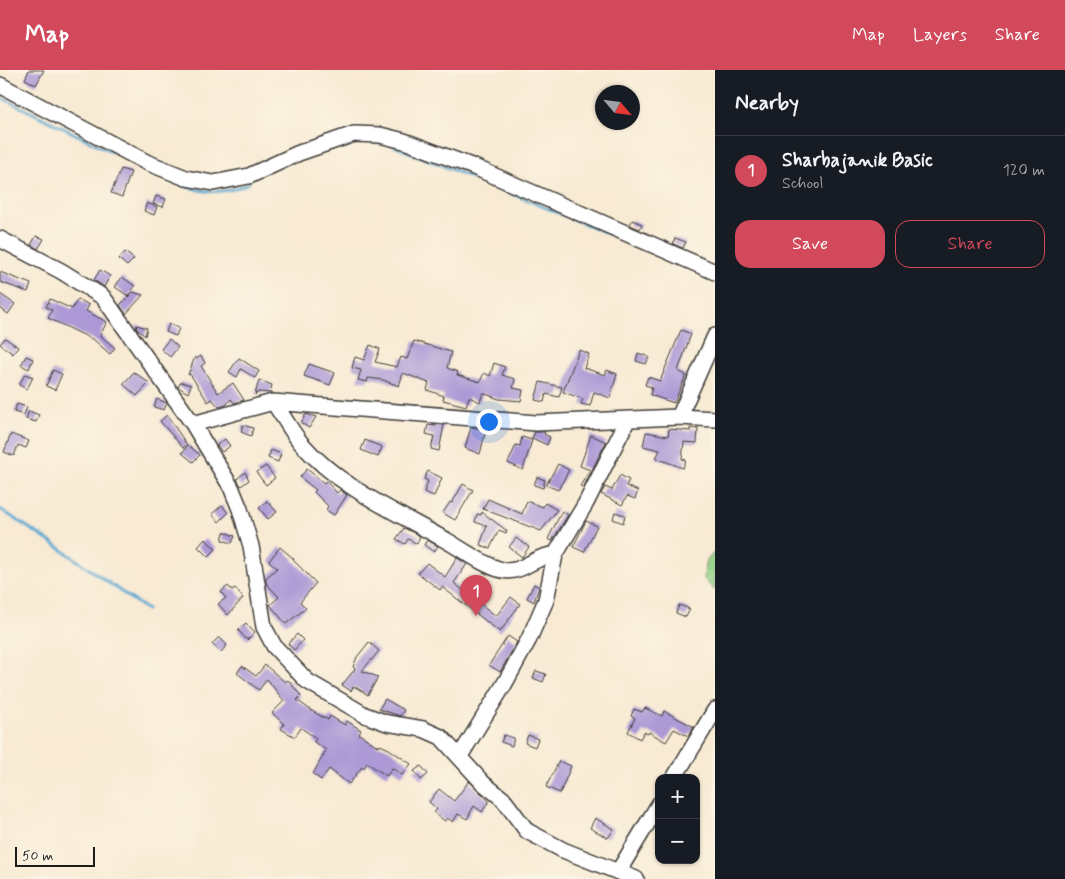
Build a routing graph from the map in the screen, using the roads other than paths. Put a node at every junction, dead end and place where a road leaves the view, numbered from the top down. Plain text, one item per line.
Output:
1 (0, 85) edge
2 (0, 239) edge
3 (715, 272) edge
4 (715, 336) edge
5 (273, 402) junction
6 (679, 416) junction
7 (628, 419) junction
8 (715, 419) edge
9 (193, 424) junction
10 (555, 555) junction
11 (715, 710) edge
12 (460, 756) junction
13 (676, 774) edge
14 (655, 811) edge
15 (618, 872) junction
16 (636, 879) edge

1 - 3 street
2 - 9 street
4 - 6 street
5 - 7 street
5 - 9 street
5 - 10 street
6 - 7 street
6 - 8 street
7 - 10 street
9 - 12 street
10 - 12 street
11 - 13 street
12 - 15 street
14 - 15 street
15 - 16 street

